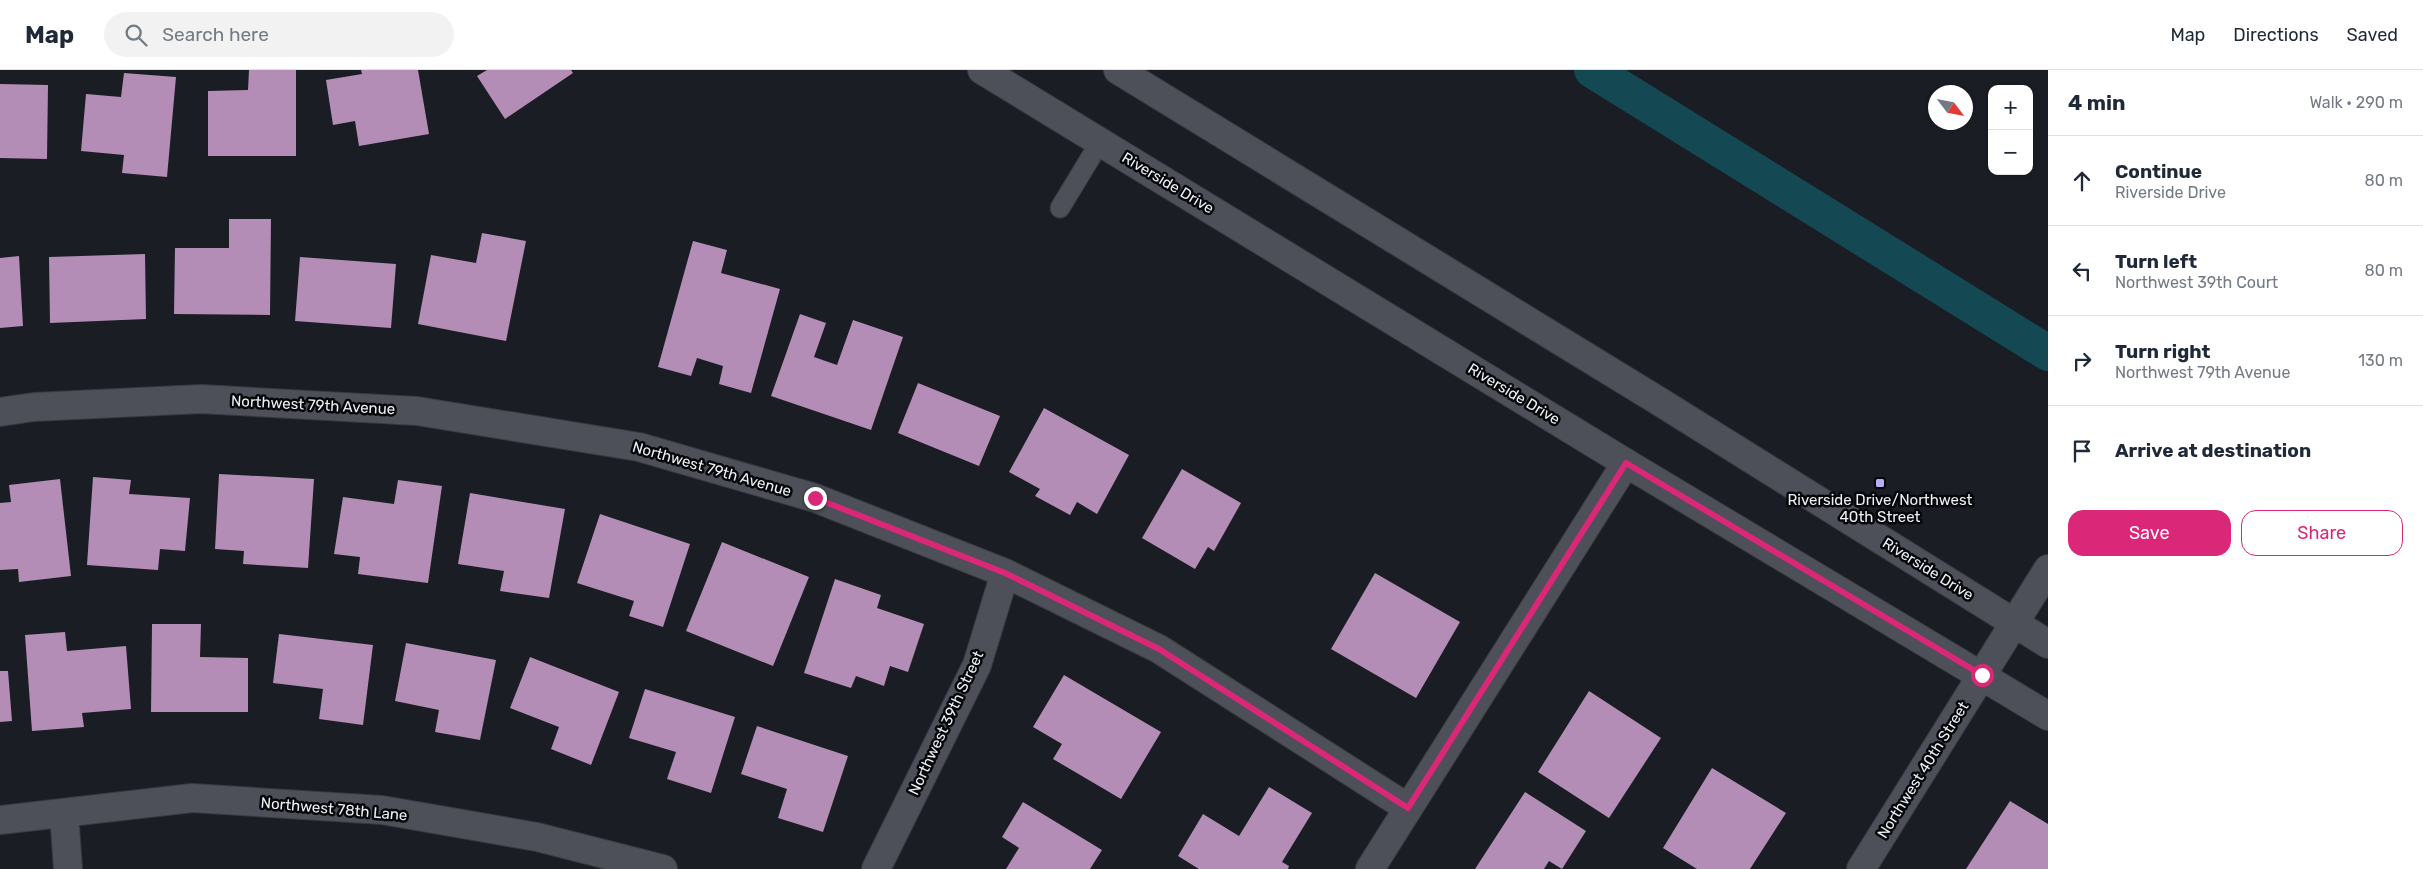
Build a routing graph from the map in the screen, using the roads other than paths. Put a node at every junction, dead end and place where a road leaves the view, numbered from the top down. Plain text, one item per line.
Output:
1 (982, 70) edge
2 (1118, 70) edge
3 (1100, 142) junction
4 (1060, 208) dead end
5 (0, 412) edge
6 (1626, 463) junction
7 (2048, 569) edge
8 (1005, 573) junction
9 (2014, 623) junction
10 (2048, 644) edge
11 (1982, 675) junction
12 (2048, 716) edge
13 (1408, 808) junction
14 (64, 814) junction
15 (0, 820) edge
16 (68, 869) edge
17 (663, 869) edge
18 (876, 869) edge
19 (1370, 869) edge
20 (1861, 869) edge

1 - 3 street, Riverside Drive
2 - 9 street, Riverside Drive
3 - 4 lane
3 - 6 street, Riverside Drive
5 - 8 street, Northwest 79th Avenue
6 - 11 street, Riverside Drive
6 - 13 street
7 - 9 street, Northwest 40th Street
8 - 13 street, Northwest 79th Avenue
8 - 18 street, Northwest 39th Street
9 - 10 street, Riverside Drive
9 - 11 street, Northwest 40th Street
11 - 12 street, Riverside Drive
11 - 20 street, Northwest 40th Street
13 - 19 street
14 - 15 street, Northwest 78th Lane
14 - 16 street
14 - 17 street, Northwest 78th Lane

